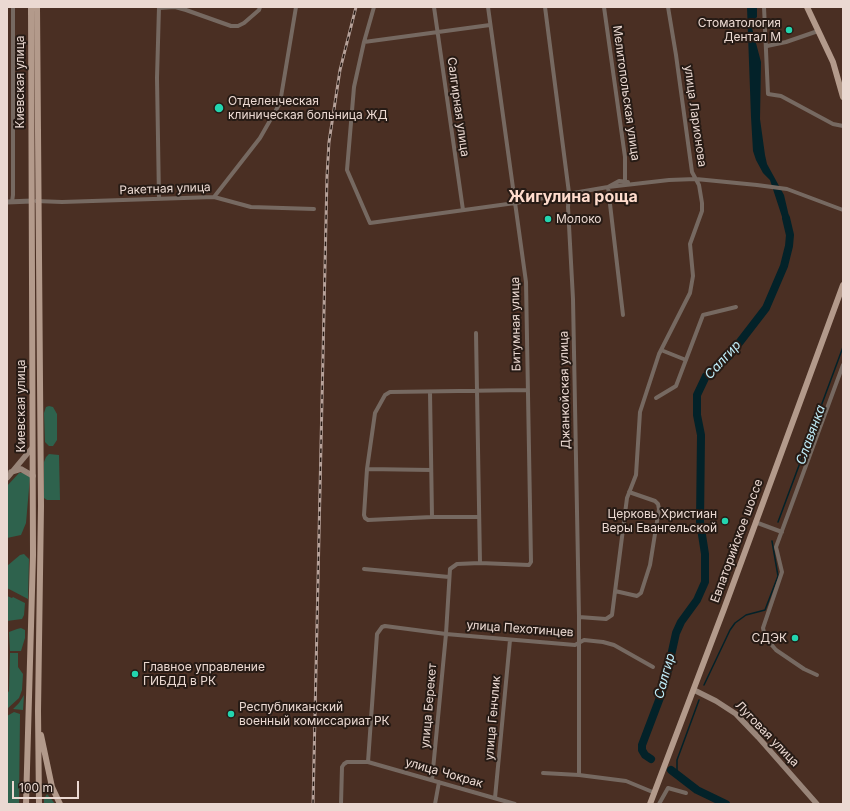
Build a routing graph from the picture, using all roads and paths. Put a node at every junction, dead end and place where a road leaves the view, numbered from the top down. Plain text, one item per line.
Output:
1 (14, 7) edge
2 (31, 7) edge
3 (37, 7) edge
4 (159, 7) edge
5 (260, 7) edge
6 (296, 7) edge
7 (374, 7) edge
8 (434, 7) edge
9 (488, 7) edge
10 (545, 7) edge
11 (604, 7) edge
12 (668, 7) edge
13 (764, 7) edge
14 (807, 7) edge
15 (490, 25) junction
16 (818, 31) junction
17 (438, 33) junction
18 (364, 42) junction
19 (767, 46) junction
20 (842, 88) edge
21 (843, 97) edge
22 (843, 126) edge
23 (696, 179) junction
24 (625, 181) junction
25 (632, 184) junction
26 (608, 187) junction
27 (569, 193) junction
28 (214, 197) junction
29 (159, 199) junction
30 (32, 201) junction
31 (39, 201) junction
32 (10, 202) edge
33 (515, 203) junction
34 (314, 209) dead end
35 (463, 210) junction
36 (843, 210) edge
37 (843, 285) edge
38 (736, 308) dead end
39 (623, 315) dead end
40 (476, 333) dead end
41 (661, 350) junction
42 (686, 360) junction
43 (843, 365) edge
44 (528, 390) junction
45 (477, 391) junction
46 (430, 392) junction
47 (656, 398) dead end
48 (32, 448) junction
49 (367, 469) junction
50 (431, 470) junction
51 (11, 472) junction
52 (33, 476) junction
53 (7, 478) edge
54 (629, 492) junction
55 (432, 517) junction
56 (478, 517) junction
57 (756, 522) junction
58 (782, 532) junction
59 (480, 563) junction
60 (452, 567) joint
61 (364, 569) dead end
62 (449, 577) junction
63 (616, 591) junction
64 (580, 617) junction
65 (31, 623) junction
66 (40, 623) junction
67 (446, 634) junction
68 (510, 640) junction
69 (580, 643) junction
70 (653, 667) dead end
71 (817, 674) dead end
72 (694, 690) junction
73 (38, 710) junction
74 (368, 762) junction
75 (542, 773) dead end
76 (579, 775) junction
77 (432, 780) junction
78 (439, 782) junction
79 (655, 793) junction
80 (686, 793) dead end
81 (495, 798) junction
82 (26, 804) edge
83 (39, 804) edge
84 (60, 804) edge
85 (341, 804) edge
86 (435, 804) edge
87 (514, 804) edge
88 (650, 804) edge
89 (659, 804) edge
90 (817, 804) edge

1 - 32 street
2 - 30 main road, Киевская улица
3 - 31 main road, Киевская улица
4 - 5 street
4 - 29 street
6 - 28 street
7 - 18 street
8 - 17 street, Салгирная улица
9 - 15 street, Битумная улица
10 - 27 street, Джанкойская улица
11 - 24 street, Мелитопольская улица
12 - 23 street, улица Ларионова
13 - 19 street
14 - 16 main road
15 - 17 street
15 - 33 street, Битумная улица
16 - 19 street
16 - 20 main road
17 - 18 street
17 - 35 street, Салгирная улица
18 - 35 street
19 - 22 street
20 - 21 main road
23 - 25 street
23 - 36 street
23 - 41 street, улица Ларионова
24 - 25 street
24 - 26 street
25 - 26 street
26 - 27 street
26 - 39 street
27 - 33 street
27 - 64 street, Джанкойская улица
28 - 29 street, Ракетная улица
28 - 34 street, Ракетная улица
29 - 31 street, Ракетная улица
30 - 31 street, Ракетная улица
30 - 32 street
30 - 48 main road, Киевская улица
31 - 66 main road, Киевская улица
33 - 35 street
33 - 44 street, Битумная улица
37 - 57 main road, Евпаторийское шоссе
38 - 42 street
40 - 45 street
41 - 42 street
41 - 54 street, улица Ларионова
42 - 47 street
43 - 58 street
44 - 45 street
44 - 59 street, Битумная улица
45 - 46 street
45 - 56 street
46 - 49 street
46 - 50 street
48 - 51 main road
48 - 52 main road, Киевская улица
49 - 50 street
49 - 55 street
50 - 55 street
51 - 52 main road
51 - 53 main road
52 - 65 main road, Киевская улица
54 - 63 street, улица Ларионова
54 - 63 street
55 - 56 street
56 - 59 street
57 - 58 street
57 - 72 main road, Евпаторийское шоссе
58 - 71 street
59 - 60 street, Битумная улица
60 - 62 street, улица Берекет
61 - 62 street
62 - 67 street, улица Берекет
63 - 64 street, улица Ларионова
64 - 69 street, Джанкойская улица
65 - 66 street
65 - 82 main road, Киевская улица
66 - 73 main road, Киевская улица
67 - 68 street, улица Пехотинцев
67 - 74 street, улица Пехотинцев
67 - 77 street, улица Берекет
68 - 69 street, улица Пехотинцев
68 - 81 street, улица Генчлик
69 - 70 street, улица Пехотинцев
69 - 76 street, Джанкойская улица
72 - 79 main road, Евпаторийское шоссе
72 - 90 main road, Луговая улица
73 - 83 main road, Киевская улица
73 - 84 main road
74 - 77 street, улица Чокрак
74 - 85 street, улица Чокрак
75 - 76 street
76 - 79 street
77 - 78 street, улица Чокрак
78 - 81 street, улица Чокрак
78 - 86 street
79 - 88 main road, Евпаторийское шоссе
80 - 89 street
81 - 87 street, улица Чокрак

